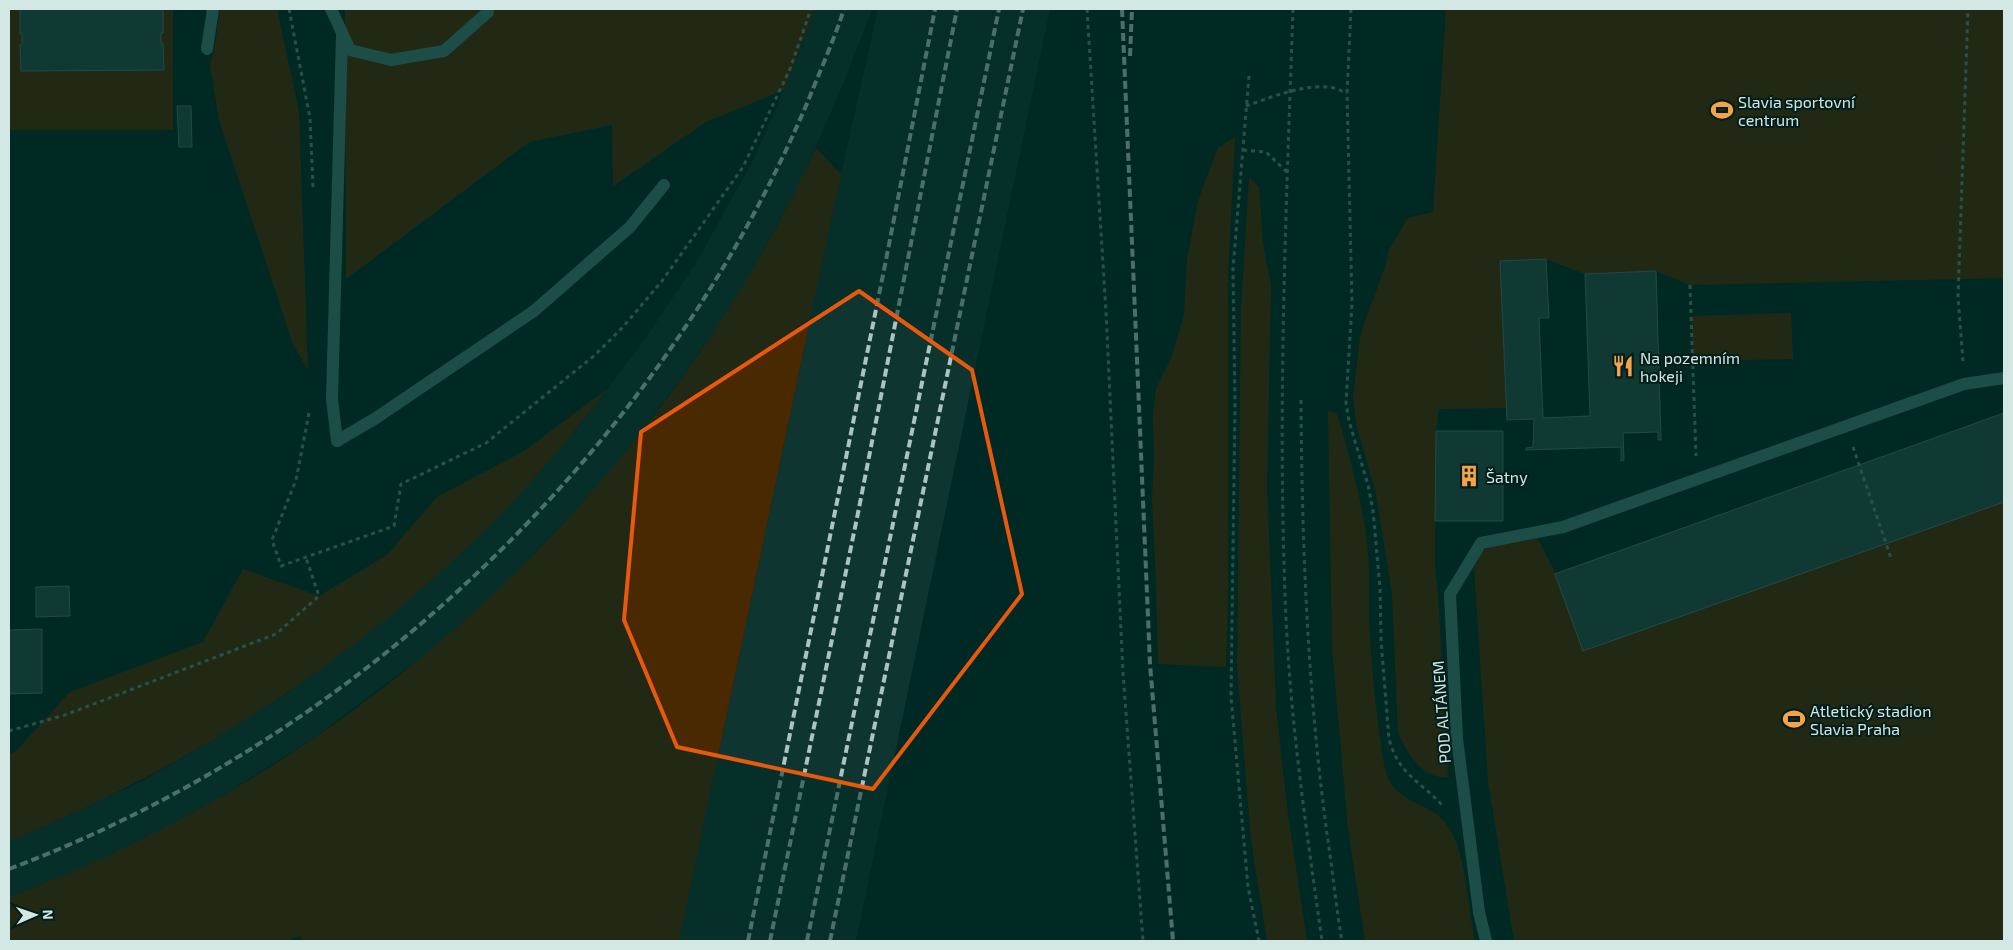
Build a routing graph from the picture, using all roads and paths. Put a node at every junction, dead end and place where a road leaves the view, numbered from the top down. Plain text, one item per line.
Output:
1 (213, 9) edge
2 (289, 9) edge
3 (331, 9) edge
4 (811, 9) edge
5 (1087, 9) edge
6 (1292, 9) edge
7 (1351, 9) edge
8 (1968, 9) edge
9 (488, 12) dead end
10 (342, 35) junction
11 (206, 49) dead end
12 (1250, 76) dead end
13 (1290, 92) junction
14 (1347, 93) junction
15 (1246, 106) junction
16 (1242, 150) junction
17 (1288, 173) junction
18 (664, 185) dead end
19 (313, 196) dead end
20 (1690, 285) dead end
21 (2004, 378) edge
22 (1964, 384) junction
23 (1301, 400) dead end
24 (310, 407) dead end
25 (1862, 473) dead end
26 (1697, 479) junction
27 (306, 558) junction
28 (1891, 558) dead end
29 (9, 731) edge
30 (1445, 808) dead end
31 (1142, 941) edge
32 (1259, 941) edge
33 (1322, 941) edge
34 (1342, 941) edge
35 (1486, 941) edge

1 - 11 lane
2 - 19 path
3 - 10 lane
4 - 27 path
5 - 31 path
6 - 13 path
7 - 14 path
8 - 22 path
9 - 10 lane
10 - 18 lane
12 - 15 path
13 - 14 path
13 - 15 path
13 - 17 path
14 - 30 path
15 - 16 path
16 - 17 path
16 - 32 path
17 - 33 path
20 - 26 path
21 - 22 lane, POD ALTÁNEM
22 - 26 lane, POD ALTÁNEM
23 - 34 path
24 - 27 path
25 - 28 path
26 - 35 lane, POD ALTÁNEM
27 - 29 path

